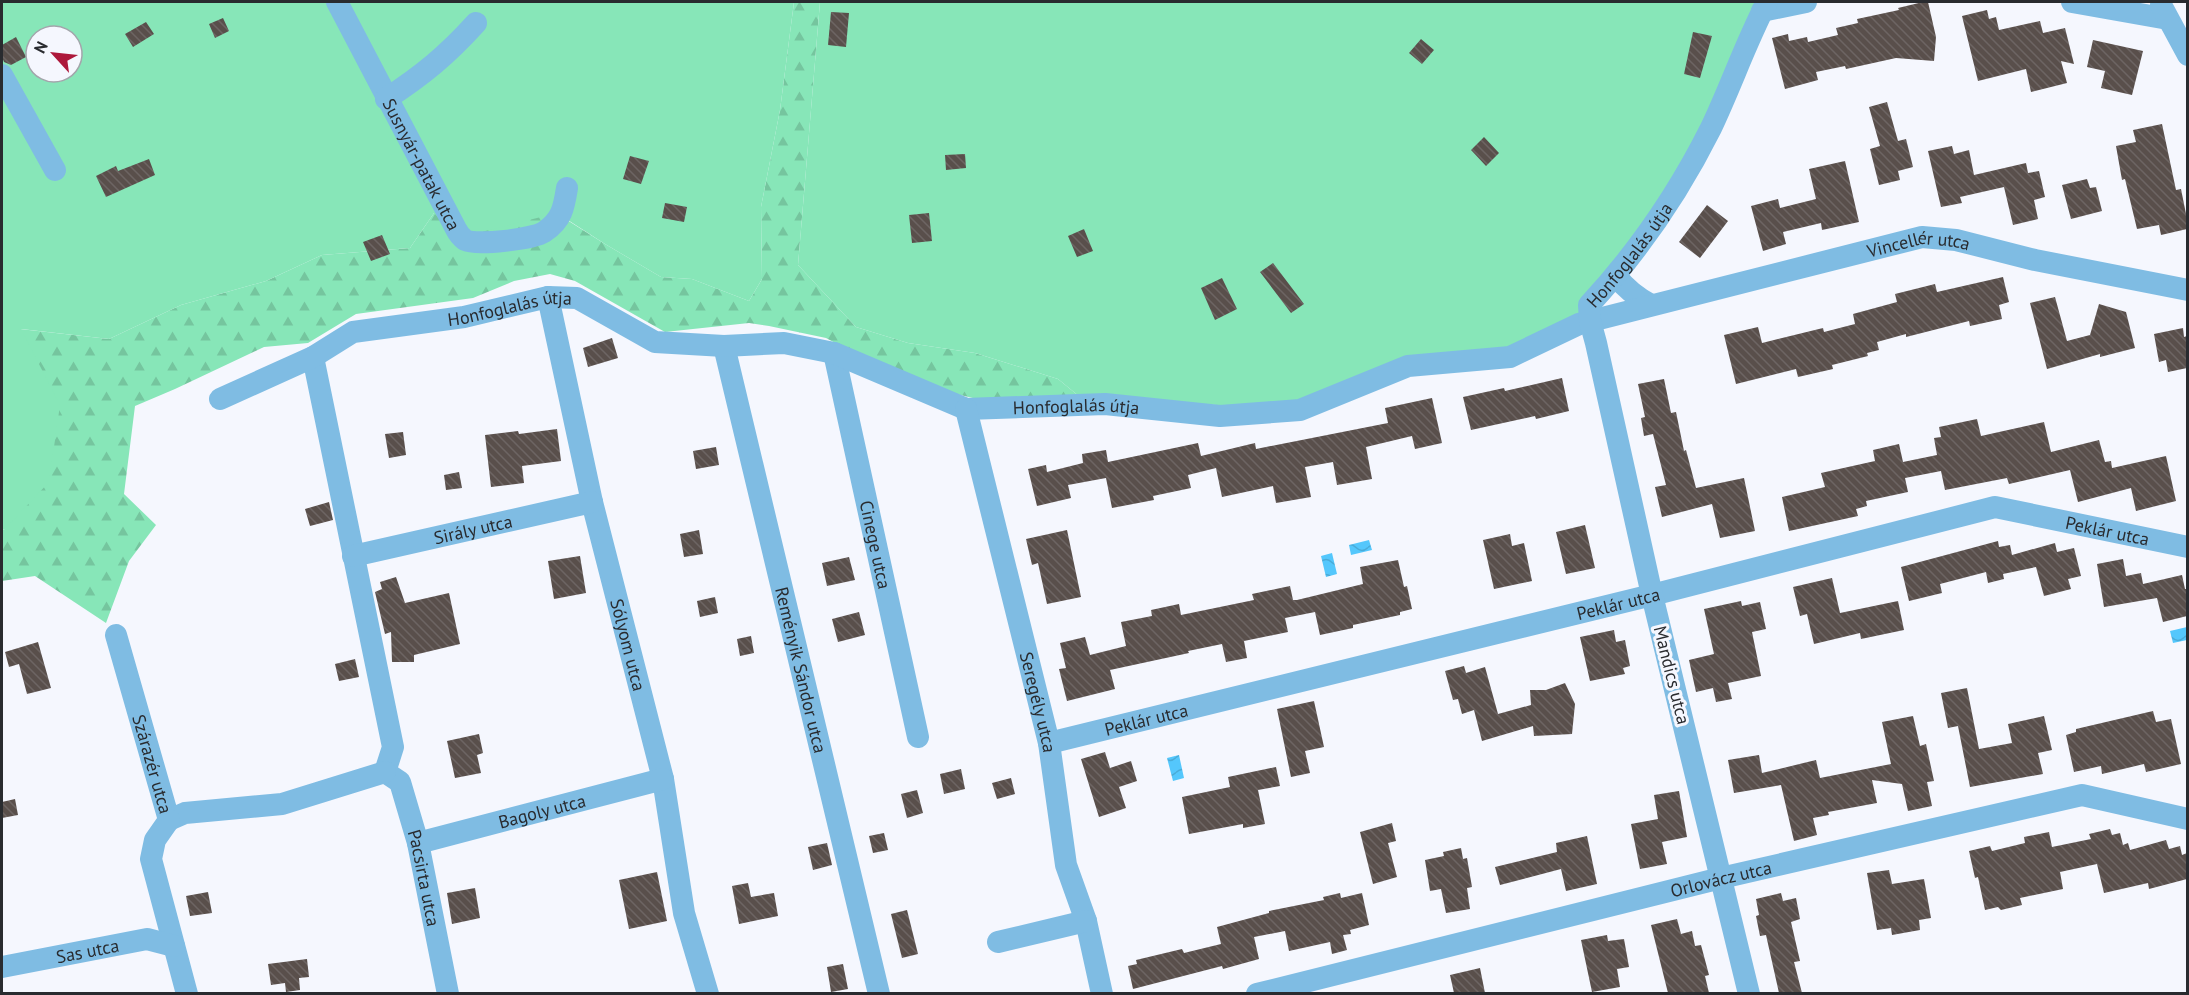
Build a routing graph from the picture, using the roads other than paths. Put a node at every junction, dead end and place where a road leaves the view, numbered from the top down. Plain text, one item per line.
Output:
1 (337, 2) edge
2 (1806, 2) edge
3 (2072, 2) edge
4 (1764, 6) edge
5 (2164, 10) edge
6 (476, 23) dead end
7 (2187, 55) edge
8 (2, 75) edge
9 (386, 99) junction
10 (55, 170) dead end
11 (567, 188) dead end
12 (1616, 276) junction
13 (2187, 290) edge
14 (548, 297) junction
15 (1651, 305) junction
16 (1590, 321) junction
17 (724, 346) junction
18 (834, 353) junction
19 (313, 357) junction
20 (220, 399) dead end
21 (966, 409) junction
22 (592, 502) junction
23 (2187, 547) edge
24 (353, 556) junction
25 (1652, 595) junction
26 (116, 636) dead end
27 (918, 737) dead end
28 (1049, 743) junction
29 (385, 772) junction
30 (663, 779) junction
31 (2187, 819) edge
32 (169, 820) junction
33 (418, 843) junction
34 (1721, 878) junction
35 (1086, 921) junction
36 (998, 942) dead end
37 (174, 946) junction
38 (2, 967) edge
39 (186, 993) edge
40 (448, 993) edge
41 (708, 993) edge
42 (879, 993) edge
43 (1102, 993) edge
44 (1257, 993) edge
45 (1749, 993) edge

1 - 9 street, Susnyár-patak utca
2 - 4 street
3 - 5 street
4 - 12 street, Honfoglalás útja
5 - 7 street
6 - 9 street
8 - 10 street
9 - 11 street, Susnyár-patak utca
12 - 15 street
12 - 16 street, Honfoglalás útja
13 - 15 street, Vincellér utca
14 - 17 street, Honfoglalás útja
14 - 19 street, Honfoglalás útja
14 - 22 street, Sólyom utca
15 - 16 street, Vincellér utca
16 - 21 street, Honfoglalás útja
16 - 25 street, Mandics utca
17 - 18 street, Honfoglalás útja
17 - 42 street, Reményik Sándor utca
18 - 21 street, Honfoglalás útja
18 - 27 street, Cinege utca
19 - 20 street, Honfoglalás útja
19 - 24 street
21 - 28 street, Seregély utca
22 - 24 street, Sirály utca
22 - 30 street, Sólyom utca
23 - 25 street, Peklár utca
24 - 29 street
25 - 28 street, Peklár utca
25 - 34 street, Mandics utca
26 - 32 street, Szárazér utca
28 - 35 street, Seregély utca
29 - 32 street
29 - 33 street, Pacsirta utca
30 - 33 street, Bagoly utca
30 - 41 street, Sólyom utca
31 - 34 street, Orlovácz utca
32 - 37 street, Szárazér utca
33 - 40 street, Pacsirta utca
34 - 44 street, Orlovácz utca
34 - 45 street, Mandics utca
35 - 36 street
35 - 43 street, Seregély utca
37 - 38 street, Sas utca
37 - 39 street, Szárazér utca

